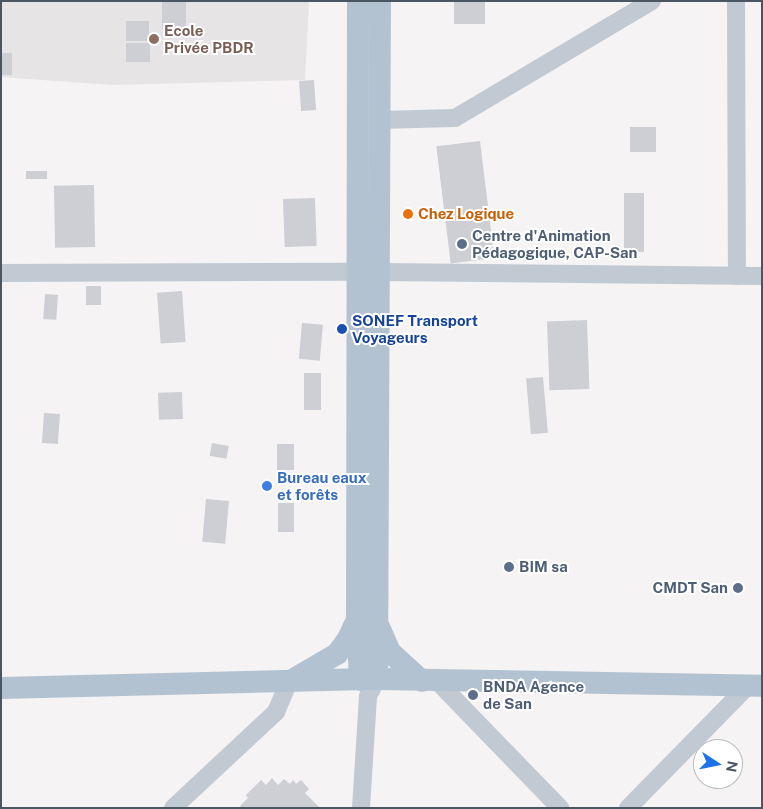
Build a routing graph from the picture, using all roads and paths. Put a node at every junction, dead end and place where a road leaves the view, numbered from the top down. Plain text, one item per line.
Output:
1 (358, 1) edge
2 (380, 1) edge
3 (652, 1) edge
4 (736, 1) edge
5 (379, 120) junction
6 (357, 272) junction
7 (379, 272) junction
8 (1, 273) edge
9 (737, 276) junction
10 (762, 276) edge
11 (367, 619) junction
12 (429, 681) junction
13 (290, 682) junction
14 (368, 685) junction
15 (755, 686) edge
16 (1, 688) edge
17 (173, 808) edge
18 (360, 808) edge
19 (560, 808) edge
20 (628, 808) edge

1 - 6 main road
2 - 5 main road
3 - 5 street
4 - 9 street
5 - 7 main road
6 - 8 street
6 - 11 main road
7 - 9 street
7 - 11 main road
9 - 10 street
11 - 12 main road
11 - 13 main road
11 - 14 main road
12 - 14 main road
12 - 15 main road
12 - 19 street
13 - 14 main road
13 - 16 main road
13 - 17 street
14 - 18 street
15 - 20 street

